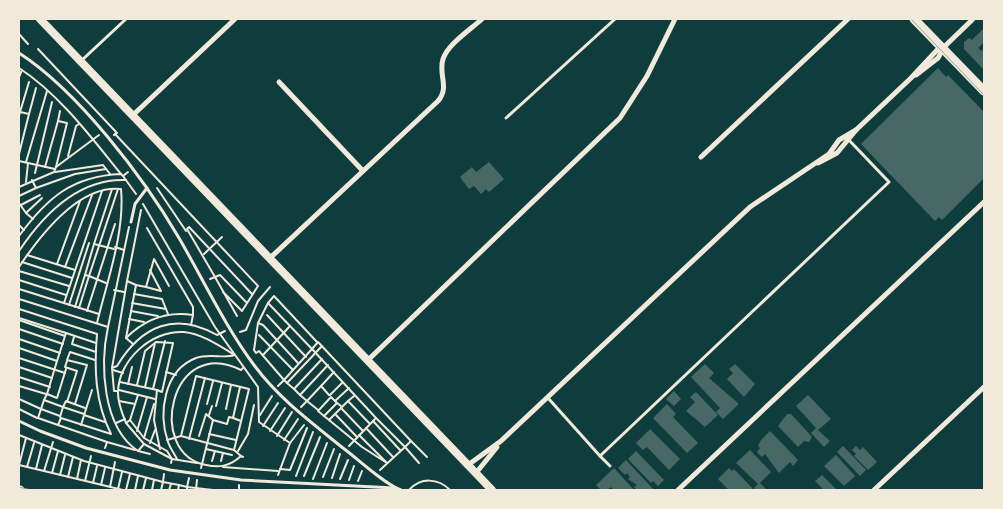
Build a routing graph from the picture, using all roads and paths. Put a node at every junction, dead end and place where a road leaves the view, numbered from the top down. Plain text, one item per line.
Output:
1 (40, 19) edge
2 (126, 19) edge
3 (235, 19) edge
4 (482, 19) edge
5 (615, 19) edge
6 (675, 19) edge
7 (848, 19) edge
8 (914, 19) edge
9 (973, 19) edge
10 (19, 34) edge
11 (28, 44) dead end
12 (943, 48) junction
13 (38, 49) dead end
14 (19, 53) edge
15 (80, 62) junction
16 (19, 68) edge
17 (22, 70) junction
18 (19, 76) edge
19 (29, 82) dead end
20 (280, 82) dead end
21 (36, 88) dead end
22 (47, 91) junction
23 (984, 91) edge
24 (52, 102) dead end
25 (60, 111) dead end
26 (19, 112) edge
27 (29, 114) junction
28 (19, 116) edge
29 (132, 116) junction
30 (506, 118) dead end
31 (58, 121) junction
32 (79, 124) junction
33 (102, 132) junction
34 (115, 134) junction
35 (846, 138) junction
36 (93, 139) junction
37 (108, 140) junction
38 (19, 154) edge
39 (701, 157) dead end
40 (68, 158) junction
41 (19, 161) edge
42 (27, 163) junction
43 (19, 165) edge
44 (36, 165) junction
45 (45, 167) junction
46 (55, 169) junction
47 (106, 169) junction
48 (132, 169) junction
49 (363, 171) junction
50 (35, 173) dead end
51 (111, 174) junction
52 (122, 175) junction
53 (32, 180) junction
54 (126, 180) junction
55 (26, 183) junction
56 (19, 187) edge
57 (36, 188) junction
58 (147, 188) junction
59 (157, 188) dead end
60 (112, 189) junction
61 (118, 189) junction
62 (102, 191) junction
63 (92, 194) junction
64 (19, 196) edge
65 (41, 196) junction
66 (139, 197) junction
67 (80, 201) junction
68 (984, 202) edge
69 (48, 204) junction
70 (19, 205) edge
71 (140, 208) dead end
72 (26, 213) junction
73 (32, 219) junction
74 (131, 222) joint
75 (115, 224) dead end
76 (19, 225) edge
77 (147, 228) dead end
78 (24, 230) junction
79 (186, 231) dead end
80 (19, 236) edge
81 (222, 237) dead end
82 (85, 242) junction
83 (89, 243) junction
84 (216, 243) junction
85 (94, 245) junction
86 (99, 246) junction
87 (107, 248) junction
88 (115, 248) junction
89 (209, 249) junction
90 (124, 250) junction
91 (19, 251) edge
92 (27, 255) junction
93 (203, 255) junction
94 (269, 259) junction
95 (22, 262) junction
96 (57, 264) junction
97 (66, 267) junction
98 (19, 269) edge
99 (75, 270) junction
100 (150, 270) junction
101 (85, 275) junction
102 (89, 276) junction
103 (215, 277) junction
104 (72, 278) junction
105 (19, 280) edge
106 (97, 280) junction
107 (126, 281) junction
108 (106, 283) junction
109 (204, 283) junction
110 (136, 284) junction
111 (69, 286) junction
112 (169, 286) dead end
113 (146, 287) junction
114 (270, 287) dead end
115 (19, 289) edge
116 (114, 290) junction
117 (124, 292) junction
118 (223, 292) junction
119 (134, 294) junction
120 (252, 294) junction
121 (66, 295) junction
122 (19, 299) edge
123 (64, 303) junction
124 (132, 303) junction
125 (246, 303) junction
126 (268, 303) junction
127 (70, 305) junction
128 (74, 306) junction
129 (19, 308) edge
130 (79, 308) junction
131 (166, 309) junction
132 (87, 311) junction
133 (131, 311) junction
134 (99, 314) junction
135 (169, 315) junction
136 (193, 315) junction
137 (267, 315) dead end
138 (161, 316) junction
139 (237, 316) dead end
140 (19, 319) edge
141 (129, 319) junction
142 (146, 322) junction
143 (97, 323) junction
144 (258, 323) junction
145 (191, 325) junction
146 (290, 326) junction
147 (108, 327) junction
148 (229, 328) junction
149 (19, 329) edge
150 (238, 333) dead end
151 (284, 333) junction
152 (66, 334) junction
153 (220, 334) junction
154 (259, 335) dead end
155 (74, 336) junction
156 (126, 338) junction
157 (19, 339) edge
158 (277, 340) junction
159 (165, 341) junction
160 (156, 342) junction
161 (318, 342) junction
162 (96, 343) junction
163 (63, 344) junction
164 (72, 344) junction
165 (133, 344) junction
166 (322, 346) junction
167 (271, 347) junction
168 (19, 348) edge
169 (312, 349) junction
170 (70, 352) junction
171 (96, 352) junction
172 (60, 353) junction
173 (316, 353) junction
174 (234, 355) junction
175 (263, 355) junction
176 (306, 357) junction
177 (19, 358) edge
178 (322, 359) junction
179 (67, 360) junction
180 (95, 360) junction
181 (57, 361) junction
182 (366, 362) junction
183 (299, 364) junction
184 (328, 365) junction
185 (19, 367) edge
186 (132, 367) dead end
187 (67, 368) junction
188 (243, 368) junction
189 (55, 370) junction
190 (293, 370) junction
191 (112, 371) junction
192 (166, 372) junction
193 (191, 372) junction
194 (334, 372) junction
195 (65, 373) junction
196 (123, 373) junction
197 (105, 374) junction
198 (176, 375) junction
199 (19, 376) edge
200 (196, 376) junction
201 (52, 378) junction
202 (205, 378) junction
203 (213, 380) junction
204 (284, 380) junction
205 (120, 382) junction
206 (343, 382) junction
207 (222, 383) junction
208 (288, 383) junction
209 (128, 384) junction
210 (136, 385) junction
211 (231, 385) junction
212 (19, 386) edge
213 (321, 386) junction
214 (50, 387) junction
215 (145, 387) junction
216 (240, 387) junction
217 (258, 387) junction
218 (984, 387) edge
219 (349, 388) junction
220 (153, 389) junction
221 (249, 389) junction
222 (294, 389) junction
223 (92, 390) dead end
224 (157, 390) junction
225 (276, 390) junction
226 (118, 391) junction
227 (47, 394) junction
228 (300, 394) junction
229 (138, 395) junction
230 (355, 395) junction
231 (282, 396) junction
232 (330, 396) junction
233 (147, 397) junction
234 (548, 397) junction
235 (19, 399) edge
236 (155, 399) junction
237 (44, 400) junction
238 (119, 401) junction
239 (307, 401) junction
240 (348, 401) junction
241 (67, 402) junction
242 (288, 402) junction
243 (336, 402) junction
244 (75, 404) junction
245 (135, 404) junction
246 (208, 404) dead end
247 (254, 405) dead end
248 (212, 406) dead end
249 (216, 406) dead end
250 (63, 407) junction
251 (86, 408) junction
252 (295, 408) junction
253 (342, 408) junction
254 (19, 409) edge
255 (41, 409) junction
256 (226, 409) dead end
257 (318, 410) junction
258 (301, 413) junction
259 (209, 414) junction
260 (335, 414) junction
261 (83, 415) junction
262 (260, 415) junction
263 (324, 416) junction
264 (60, 417) junction
265 (37, 418) dead end
266 (232, 418) junction
267 (376, 418) junction
268 (125, 419) junction
269 (130, 420) junction
270 (213, 420) junction
271 (242, 420) junction
272 (310, 420) junction
273 (329, 420) junction
274 (19, 421) edge
275 (105, 422) junction
276 (372, 422) junction
277 (116, 423) junction
278 (126, 423) junction
279 (370, 424) junction
280 (58, 425) junction
281 (81, 425) junction
282 (316, 425) junction
283 (263, 426) junction
284 (156, 427) junction
285 (366, 428) junction
286 (137, 431) junction
287 (270, 431) junction
288 (323, 431) junction
289 (363, 431) junction
290 (209, 434) junction
291 (19, 435) edge
292 (181, 436) junction
293 (199, 436) dead end
294 (277, 436) junction
295 (358, 436) junction
296 (55, 437) junction
297 (330, 437) junction
298 (26, 438) junction
299 (144, 438) junction
300 (176, 438) junction
301 (190, 439) junction
302 (167, 440) junction
303 (237, 440) junction
304 (284, 440) junction
305 (353, 440) junction
306 (502, 440) junction
307 (411, 441) junction
308 (34, 442) junction
309 (106, 442) junction
310 (336, 442) junction
311 (150, 443) junction
312 (208, 443) junction
313 (290, 443) junction
314 (144, 444) junction
315 (42, 445) junction
316 (405, 447) junction
317 (50, 448) junction
318 (160, 449) junction
319 (206, 449) junction
320 (93, 450) junction
321 (347, 450) junction
322 (400, 450) junction
323 (58, 451) junction
324 (138, 451) junction
325 (215, 451) junction
326 (236, 451) junction
327 (103, 453) junction
328 (223, 453) junction
329 (66, 454) junction
330 (150, 454) dead end
331 (232, 455) dead end
332 (600, 456) junction
333 (73, 457) junction
334 (116, 457) junction
335 (393, 457) junction
336 (427, 457) dead end
337 (172, 459) junction
338 (357, 459) junction
339 (81, 460) junction
340 (177, 460) junction
341 (212, 461) dead end
342 (221, 461) dead end
343 (89, 462) junction
344 (197, 463) junction
345 (387, 463) junction
346 (420, 463) dead end
347 (141, 464) junction
348 (201, 464) junction
349 (364, 464) junction
350 (19, 465) edge
351 (97, 465) junction
352 (468, 465) junction
353 (610, 466) dead end
354 (27, 467) junction
355 (106, 467) junction
356 (221, 467) junction
357 (36, 469) junction
358 (165, 469) junction
359 (279, 469) junction
360 (113, 470) junction
361 (44, 471) junction
362 (122, 472) junction
363 (52, 473) junction
364 (377, 473) junction
365 (476, 473) junction
366 (130, 474) junction
367 (190, 474) junction
368 (60, 475) junction
369 (198, 475) junction
370 (138, 476) junction
371 (68, 477) junction
372 (146, 478) junction
373 (214, 478) junction
374 (77, 479) junction
375 (154, 480) junction
376 (85, 481) junction
377 (294, 481) junction
378 (163, 482) junction
379 (277, 482) junction
380 (302, 482) junction
381 (93, 483) junction
382 (311, 483) junction
383 (320, 483) junction
384 (171, 484) junction
385 (330, 484) junction
386 (347, 484) junction
387 (101, 485) junction
388 (179, 485) junction
389 (338, 485) junction
390 (356, 485) junction
391 (188, 486) junction
392 (110, 487) junction
393 (395, 488) junction
394 (118, 489) junction
395 (196, 489) edge
396 (125, 490) edge
397 (135, 490) edge
398 (143, 490) edge
399 (152, 490) edge
400 (161, 490) edge
401 (169, 490) edge
402 (178, 490) edge
403 (187, 490) edge
404 (204, 490) edge
405 (213, 490) edge
406 (401, 490) edge
407 (409, 490) edge
408 (450, 490) edge
409 (492, 490) edge
410 (678, 490) edge
411 (874, 490) edge

1 - 15 street
2 - 15 lane
3 - 29 street
4 - 49 street
5 - 30 lane
6 - 182 street
7 - 39 street
8 - 12 main road
9 - 12 street
10 - 11 path
12 - 23 main road
12 - 35 street
13 - 34 path
14 - 33 lane
15 - 29 street
16 - 17 path
17 - 18 path
17 - 22 path
19 - 26 path
20 - 49 street
21 - 27 path
22 - 32 path
22 - 42 path
24 - 44 path
25 - 31 path
26 - 27 path
26 - 28 path
27 - 38 path
29 - 94 street
31 - 45 path
31 - 46 path
32 - 36 path
32 - 40 path
33 - 36 path
33 - 37 lane
34 - 37 path
34 - 84 path
35 - 234 street
35 - 332 lane
36 - 40 path
36 - 52 path
37 - 48 lane
40 - 46 path
41 - 42 path
41 - 43 path
42 - 44 path
42 - 55 path
44 - 45 path
44 - 50 path
45 - 46 path
46 - 47 path
46 - 53 path
47 - 51 path
47 - 57 path
48 - 52 path
48 - 58 lane
49 - 94 street
51 - 52 path
51 - 69 path
52 - 54 path
53 - 55 path
53 - 57 path
54 - 66 path
54 - 91 path
55 - 56 path
57 - 64 path
57 - 65 path
58 - 66 lane
58 - 109 lane
59 - 79 path
60 - 61 path
60 - 62 path
60 - 85 path
61 - 86 path
61 - 88 path
62 - 63 path
62 - 82 path
63 - 67 path
63 - 97 path
65 - 69 path
65 - 70 path
65 - 72 path
66 - 74 lane
66 - 153 path
67 - 92 path
67 - 96 path
68 - 410 street
69 - 73 path
70 - 72 path
71 - 107 path
72 - 73 path
73 - 78 path
74 - 90 path
75 - 87 path
76 - 78 path
77 - 136 path
78 - 80 path
81 - 84 path
82 - 83 path
82 - 99 path
83 - 85 path
83 - 127 path
84 - 89 path
84 - 120 path
85 - 86 path
85 - 101 path
86 - 87 path
86 - 102 path
87 - 88 path
87 - 106 path
88 - 90 path
88 - 108 path
89 - 93 path
89 - 93 path
89 - 120 path
90 - 116 path
92 - 95 path
92 - 96 path
93 - 103 path
94 - 182 street
95 - 98 path
95 - 104 path
96 - 97 path
97 - 99 path
98 - 111 path
99 - 104 path
100 - 112 path
100 - 113 path
100 - 113 path
101 - 102 path
101 - 128 path
102 - 106 path
102 - 130 path
103 - 109 path
103 - 118 path
103 - 125 path
104 - 111 path
105 - 121 path
106 - 108 path
106 - 132 path
107 - 110 path
107 - 117 path
108 - 134 path
109 - 148 lane
110 - 113 path
110 - 119 path
111 - 121 path
114 - 150 path
115 - 123 path
116 - 117 path
116 - 147 path
117 - 191 path
118 - 125 path
118 - 139 path
119 - 124 path
119 - 131 path
120 - 125 path
121 - 123 path
122 - 143 path
123 - 127 path
124 - 131 path
124 - 133 path
126 - 144 path
126 - 146 path
126 - 161 path
127 - 128 path
128 - 130 path
129 - 162 path
130 - 132 path
131 - 135 path
132 - 134 path
133 - 138 path
133 - 141 path
134 - 143 path
135 - 136 path
135 - 138 path
136 - 145 path
137 - 151 path
138 - 142 path
140 - 152 path
141 - 142 path
141 - 156 path
142 - 156 path
143 - 147 path
144 - 158 path
144 - 175 path
145 - 153 path
145 - 165 path
146 - 151 path
146 - 169 path
147 - 197 path
148 - 153 path
148 - 225 lane
149 - 163 path
151 - 158 path
151 - 176 path
152 - 155 path
152 - 163 path
153 - 174 path
154 - 167 path
155 - 162 path
155 - 164 path
156 - 165 path
157 - 172 path
158 - 167 path
158 - 183 path
159 - 160 path
159 - 192 path
159 - 220 path
160 - 210 path
160 - 215 path
161 - 166 path
161 - 169 path
162 - 171 path
163 - 172 path
164 - 170 path
164 - 171 path
165 - 191 path
166 - 173 path
166 - 307 path
167 - 175 path
167 - 190 path
168 - 181 path
169 - 173 path
169 - 176 path
170 - 179 path
170 - 180 path
171 - 180 path
172 - 181 path
173 - 178 path
173 - 208 path
174 - 188 path
174 - 196 path
174 - 198 path
175 - 204 path
176 - 183 path
177 - 189 path
178 - 184 path
178 - 222 path
179 - 187 path
179 - 244 path
180 - 275 path
181 - 189 path
182 - 352 street
183 - 190 path
184 - 194 path
184 - 228 path
185 - 201 path
186 - 209 path
187 - 195 path
187 - 241 path
188 - 193 path
188 - 217 path
189 - 195 path
189 - 201 path
190 - 204 path
191 - 196 path
191 - 197 path
191 - 226 path
192 - 198 path
192 - 224 path
193 - 200 path
193 - 300 path
194 - 206 path
194 - 213 path
195 - 227 path
196 - 205 path
197 - 277 path
198 - 302 path
199 - 214 path
200 - 202 path
200 - 292 path
201 - 214 path
202 - 203 path
202 - 301 path
203 - 207 path
203 - 246 path
204 - 208 path
205 - 209 path
205 - 226 path
206 - 219 path
206 - 232 path
207 - 211 path
207 - 249 path
208 - 222 path
209 - 210 path
210 - 215 path
211 - 216 path
211 - 256 path
212 - 227 path
213 - 232 path
213 - 239 path
214 - 227 path
215 - 220 path
216 - 221 path
216 - 266 path
217 - 221 path
217 - 262 path
218 - 411 street
219 - 230 path
219 - 243 path
220 - 224 path
221 - 271 path
222 - 228 path
223 - 251 path
224 - 236 path
225 - 231 lane
225 - 262 path
226 - 229 path
226 - 238 path
227 - 237 path
228 - 239 path
229 - 233 path
229 - 245 path
230 - 240 path
230 - 267 path
231 - 242 lane
231 - 283 path
232 - 243 path
232 - 257 path
233 - 236 path
233 - 286 path
234 - 306 street
234 - 332 lane
235 - 255 path
236 - 284 path
236 - 299 path
237 - 250 path
237 - 255 path
238 - 245 path
238 - 268 path
239 - 257 path
240 - 253 path
240 - 279 path
241 - 244 path
241 - 250 path
242 - 252 lane
242 - 287 path
243 - 253 path
243 - 263 path
244 - 251 path
245 - 269 path
247 - 326 path
248 - 259 path
250 - 261 path
250 - 264 path
251 - 261 path
252 - 258 lane
252 - 294 path
253 - 260 path
253 - 289 path
254 - 265 path
255 - 264 path
255 - 280 path
257 - 263 path
258 - 272 lane
258 - 304 path
259 - 270 path
259 - 293 path
260 - 273 path
260 - 295 path
261 - 275 path
261 - 281 path
262 - 283 path
263 - 273 path
264 - 280 path
264 - 281 path
266 - 270 path
266 - 271 path
267 - 276 path
267 - 316 path
268 - 277 path
268 - 278 path
269 - 278 path
269 - 286 path
270 - 290 path
271 - 303 path
272 - 282 lane
272 - 313 path
272 - 359 path
273 - 305 path
274 - 296 lane
275 - 281 path
276 - 279 path
276 - 322 path
277 - 324 path
278 - 314 path
279 - 285 path
280 - 309 path
282 - 288 lane
282 - 377 path
283 - 287 path
284 - 311 path
284 - 318 path
285 - 289 path
285 - 335 path
286 - 299 path
287 - 294 path
288 - 297 lane
288 - 380 path
289 - 295 path
290 - 303 path
290 - 312 path
291 - 298 path
292 - 300 path
292 - 301 path
294 - 304 path
295 - 305 path
295 - 345 path
296 - 317 path
296 - 320 lane
297 - 310 lane
297 - 382 path
298 - 308 path
298 - 350 path
299 - 311 path
300 - 302 path
300 - 344 path
301 - 312 path
302 - 340 path
303 - 326 path
304 - 313 path
305 - 321 path
305 - 345 path
306 - 352 street
306 - 365 street
307 - 316 path
307 - 336 path
308 - 315 path
308 - 354 path
309 - 324 path
309 - 327 path
310 - 321 lane
310 - 383 path
311 - 318 path
312 - 319 path
312 - 326 path
313 - 359 path
314 - 324 path
314 - 337 path
315 - 317 path
315 - 357 path
316 - 322 path
316 - 346 path
317 - 323 path
317 - 361 path
318 - 337 path
319 - 325 path
319 - 348 path
320 - 327 lane
320 - 343 path
321 - 338 lane
321 - 385 path
321 - 389 path
322 - 335 path
323 - 329 path
323 - 363 path
324 - 330 path
325 - 328 path
325 - 341 path
326 - 356 path
327 - 334 lane
328 - 331 path
328 - 342 path
329 - 333 path
329 - 368 path
332 - 353 lane
333 - 339 path
333 - 371 path
334 - 347 lane
334 - 360 path
335 - 345 path
337 - 340 path
338 - 349 lane
338 - 386 path
339 - 343 path
339 - 374 path
340 - 344 path
343 - 351 path
343 - 376 path
344 - 348 path
345 - 364 path
347 - 358 lane
347 - 370 path
348 - 356 path
348 - 369 path
349 - 364 lane
349 - 390 path
350 - 354 path
351 - 355 path
351 - 381 path
352 - 365 street
354 - 357 path
355 - 360 path
355 - 387 path
356 - 359 path
357 - 361 path
358 - 367 lane
358 - 378 path
359 - 379 path
360 - 362 path
360 - 392 path
361 - 363 path
362 - 366 path
362 - 394 path
363 - 368 path
364 - 393 lane
365 - 409 street
366 - 370 path
366 - 396 path
367 - 369 lane
367 - 391 path
368 - 371 path
369 - 373 lane
369 - 395 path
370 - 372 path
370 - 397 path
371 - 374 path
372 - 375 path
372 - 398 path
373 - 379 lane
373 - 405 path
374 - 376 path
375 - 378 path
375 - 399 path
376 - 381 path
377 - 379 lane
377 - 380 lane
378 - 384 path
378 - 400 path
380 - 382 lane
381 - 387 path
382 - 383 lane
383 - 385 lane
384 - 388 path
384 - 401 path
385 - 389 lane
386 - 389 lane
386 - 390 lane
387 - 392 path
388 - 391 path
388 - 402 path
390 - 393 lane
391 - 395 path
391 - 403 path
392 - 394 path
393 - 406 lane
394 - 396 path
395 - 404 path
404 - 405 path
407 - 408 path

